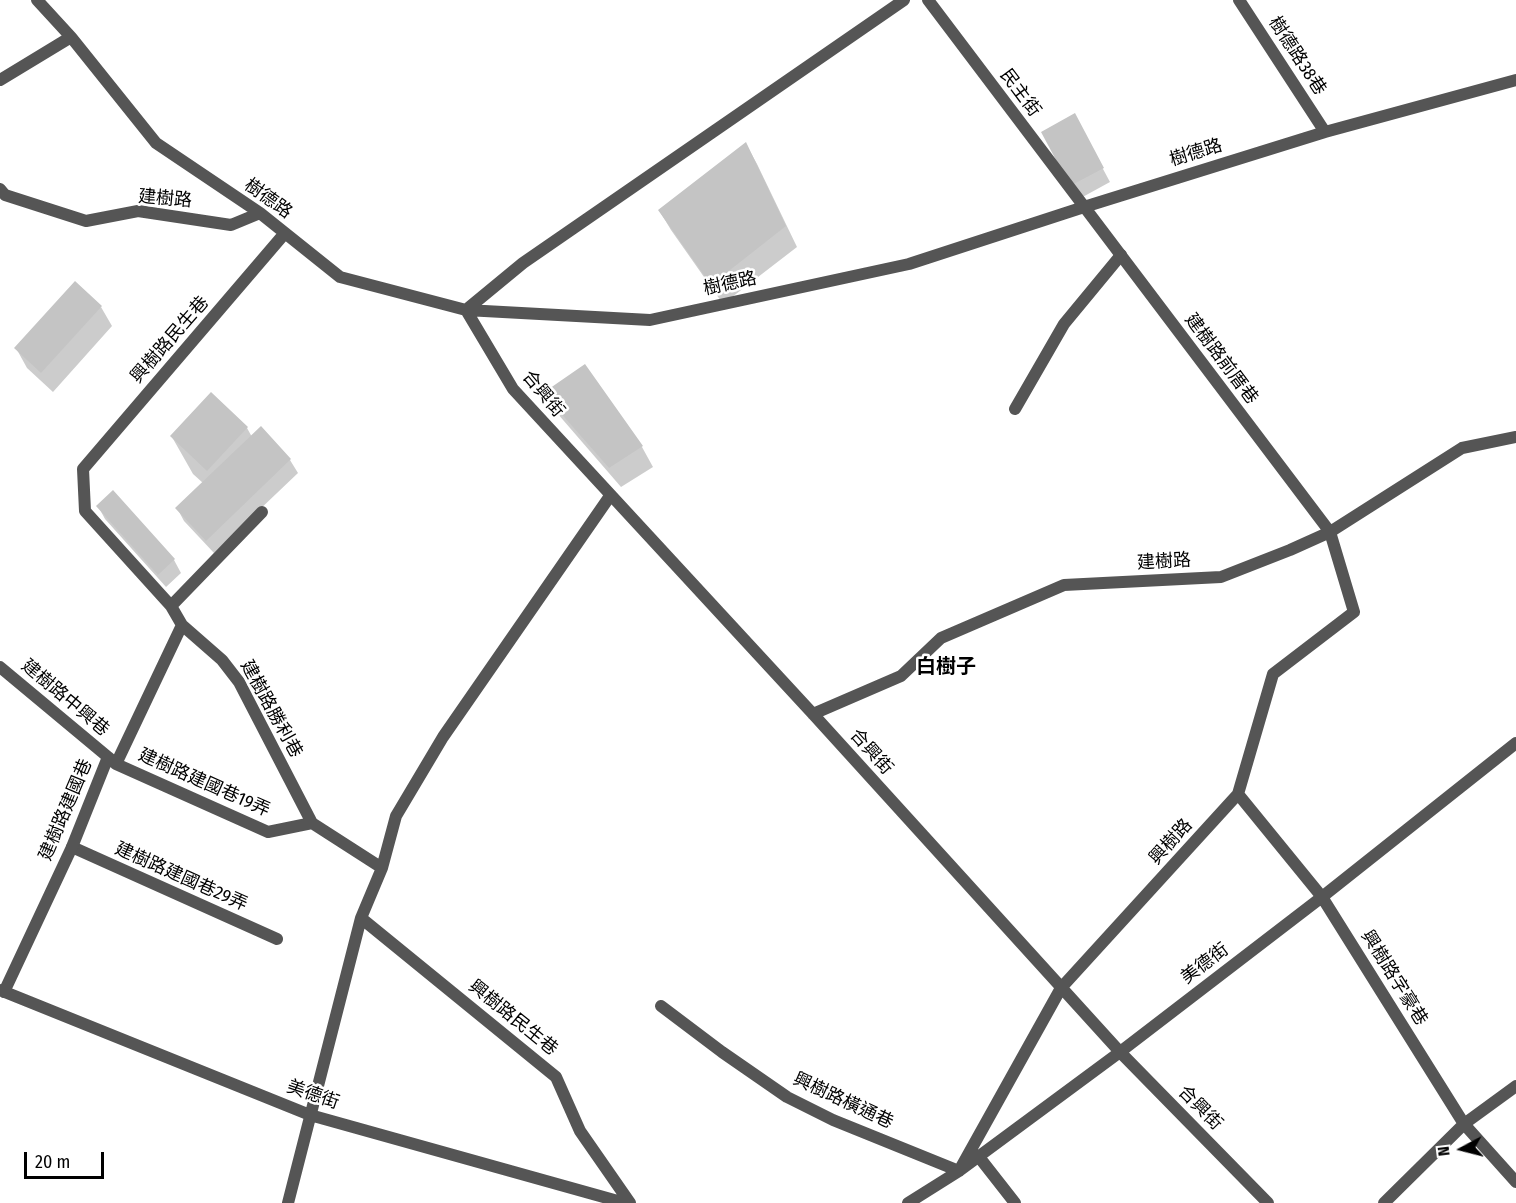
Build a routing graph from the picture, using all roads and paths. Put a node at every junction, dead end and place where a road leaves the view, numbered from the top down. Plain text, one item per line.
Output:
1 (37, 0) edge
2 (904, 0) edge
3 (928, 0) edge
4 (1239, 0) edge
5 (71, 37) junction
6 (0, 80) edge
7 (1516, 80) edge
8 (1324, 132) junction
9 (0, 189) edge
10 (1084, 207) junction
11 (260, 213) junction
12 (285, 233) junction
13 (1121, 255) junction
14 (466, 310) junction
15 (1015, 409) dead end
16 (1516, 437) edge
17 (83, 469) joint
18 (610, 496) junction
19 (262, 512) dead end
20 (1330, 532) junction
21 (171, 606) junction
22 (182, 625) junction
23 (0, 667) edge
24 (813, 714) junction
25 (1516, 743) edge
26 (112, 761) junction
27 (1238, 795) junction
28 (312, 823) junction
29 (72, 847) junction
30 (382, 868) junction
31 (1322, 897) junction
32 (362, 918) junction
33 (277, 939) dead end
34 (1061, 988) junction
35 (2, 991) edge
36 (661, 1006) dead end
37 (1119, 1052) junction
38 (1516, 1086) edge
39 (310, 1115) junction
40 (1464, 1124) junction
41 (979, 1157) junction
42 (960, 1171) junction
43 (1516, 1182) edge
44 (288, 1203) edge
45 (625, 1203) edge
46 (630, 1203) edge
47 (908, 1203) edge
48 (1016, 1203) edge
49 (1268, 1203) edge
50 (1384, 1203) edge

1 - 5 street, 樹德路
2 - 14 street
3 - 10 street, 民主街
4 - 8 street, 樹德路38巷
5 - 6 street
5 - 11 street, 樹德路
7 - 8 street, 樹德路
8 - 10 street, 樹德路
9 - 11 street, 建樹路
10 - 13 street, 建樹路前厝巷
10 - 14 street, 樹德路
11 - 12 street, 樹德路
12 - 14 street, 樹德路
12 - 17 street, 興樹路民生巷
13 - 15 street
13 - 20 street, 建樹路前厝巷
14 - 18 street, 合興街
16 - 20 street, 建樹路
17 - 21 street, 建樹路勝利巷
18 - 24 street, 合興街
18 - 30 street
19 - 21 street
20 - 24 street, 建樹路
20 - 27 street, 興樹路
21 - 22 street, 建樹路勝利巷
22 - 26 street, 建樹路建國巷
22 - 28 street, 建樹路勝利巷
23 - 26 street, 建樹路中興巷
24 - 34 street, 合興街
25 - 31 street, 美德街
26 - 28 street, 建樹路建國巷19弄
26 - 29 street, 建樹路建國巷
27 - 31 street, 興樹路字豪巷
27 - 34 street, 興樹路
28 - 30 street, 建樹路勝利巷
29 - 33 street, 建樹路建國巷29弄
29 - 35 street, 建樹路建國巷
30 - 32 street
31 - 37 street, 美德街
31 - 40 street, 興樹路字豪巷
32 - 39 street
32 - 46 street, 興樹路民生巷
34 - 37 street, 合興街
34 - 42 street, 興樹路
35 - 39 street, 美德街
36 - 42 street, 興樹路橫通巷
37 - 41 street, 美德街
37 - 49 street, 合興街
38 - 40 street
39 - 44 street
39 - 45 street, 美德街
40 - 43 street, 興樹路字豪巷
40 - 50 street
41 - 42 street, 美德街
41 - 48 street
42 - 47 street, 美德街

